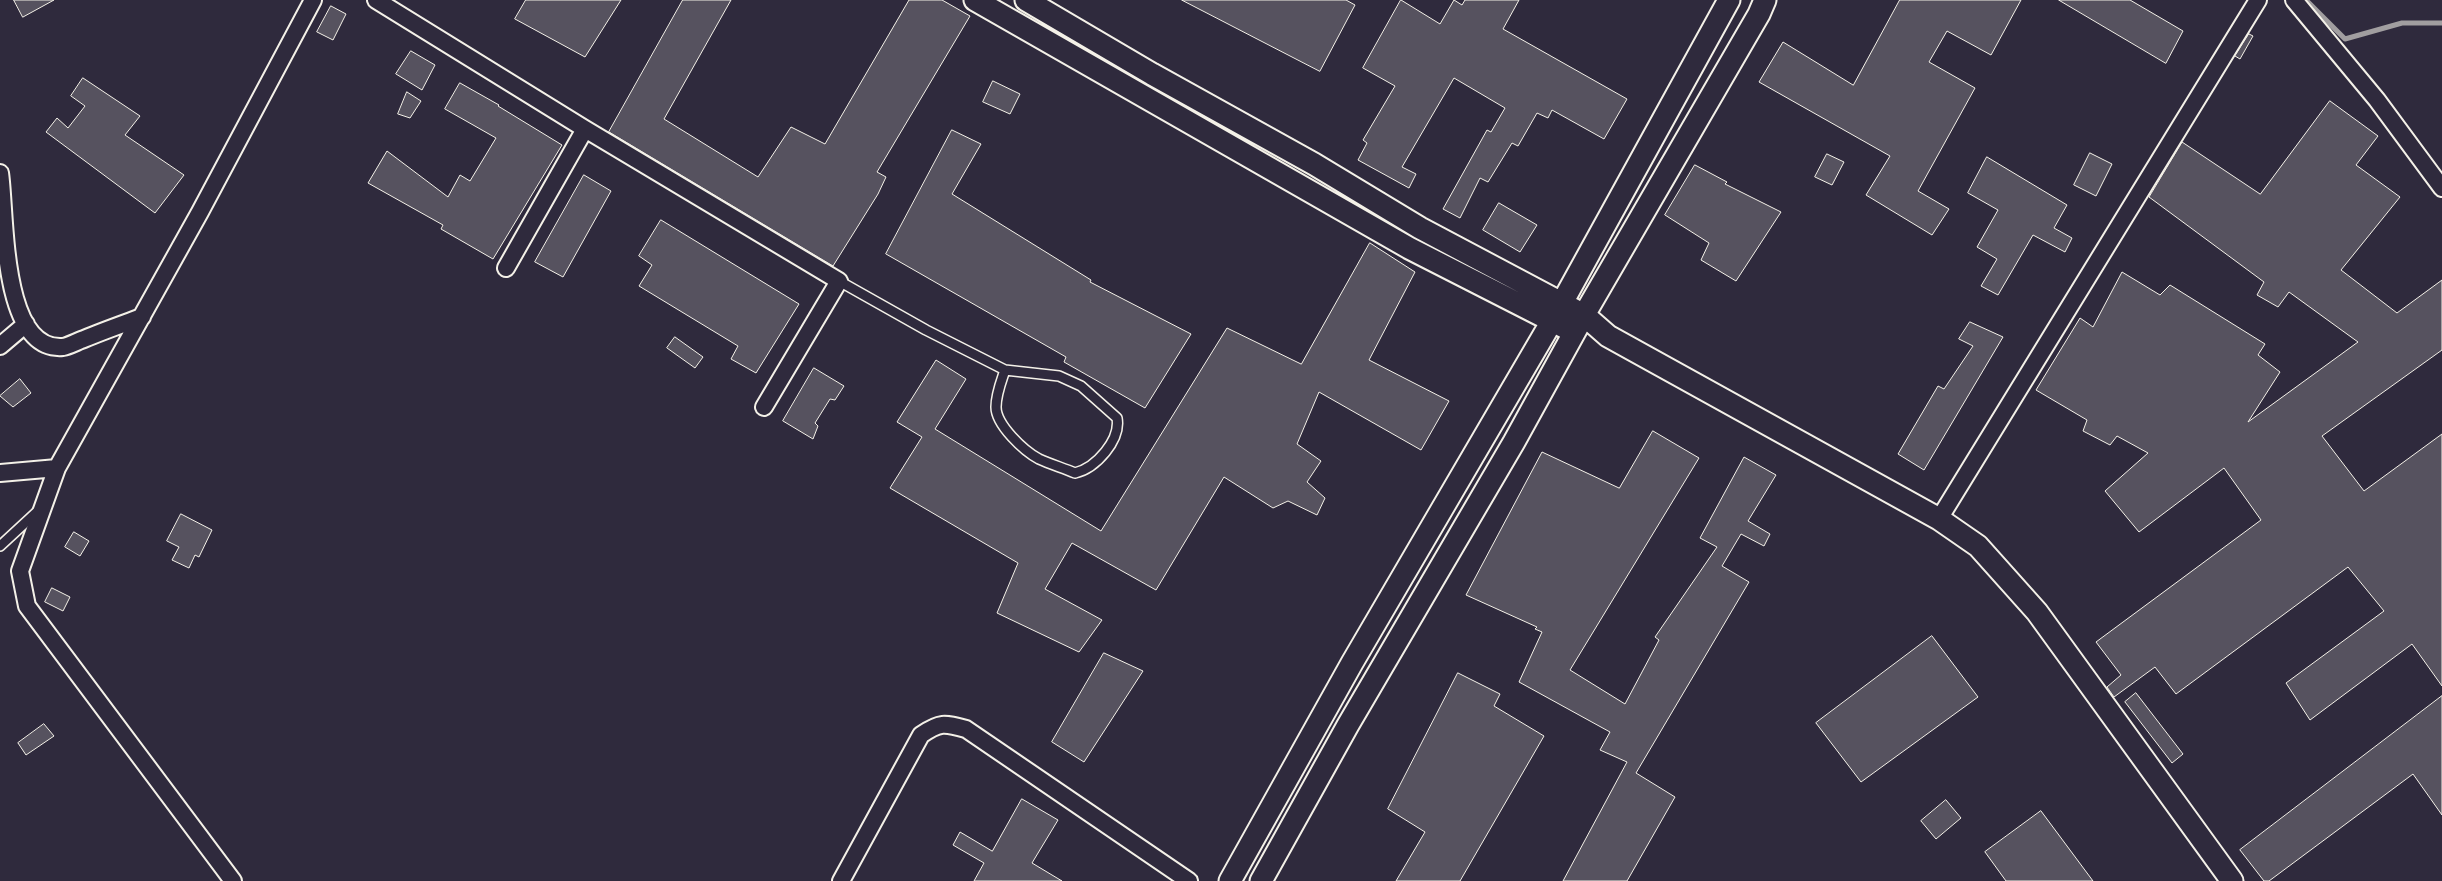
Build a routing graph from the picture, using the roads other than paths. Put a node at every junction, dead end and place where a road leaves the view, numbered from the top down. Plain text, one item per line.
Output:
1 (313, 0) edge
2 (376, 0) edge
3 (975, 0) edge
4 (1026, 0) edge
5 (1730, 0) edge
6 (1765, 0) edge
7 (2258, 0) edge
8 (2294, 0) edge
9 (1152, 74) junction
10 (1143, 94) junction
11 (585, 129) junction
12 (1314, 164) junction
13 (0, 174) edge
14 (1300, 184) junction
15 (2442, 188) edge
16 (1420, 228) junction
17 (1409, 248) junction
18 (506, 268) dead end
19 (839, 280) junction
20 (1562, 302) junction
21 (142, 317) junction
22 (1552, 321) junction
23 (1579, 323) junction
24 (26, 324) junction
25 (0, 346) edge
26 (1005, 370) junction
27 (764, 407) dead end
28 (57, 468) junction
29 (0, 472) edge
30 (45, 504) junction
31 (1938, 519) junction
32 (0, 546) edge
33 (233, 881) edge
34 (841, 881) edge
35 (1188, 881) edge
36 (1230, 881) edge
37 (1261, 881) edge
38 (2232, 881) edge

1 - 21 street
2 - 11 street
3 - 10 street
4 - 9 street
5 - 20 street
6 - 23 street
7 - 31 street
8 - 15 street
9 - 10 street
9 - 12 street
10 - 14 street
11 - 18 street
11 - 19 street
12 - 14 street
12 - 16 street
13 - 24 street
14 - 17 street
16 - 17 street
16 - 20 street
17 - 22 street
19 - 26 lane
19 - 27 street
20 - 22 street
20 - 23 street
21 - 24 street
21 - 28 street
22 - 23 street
22 - 36 street
23 - 31 street
23 - 37 street
24 - 25 street
26 - 26 lane
28 - 29 street
28 - 30 street
30 - 32 lane
30 - 33 street
31 - 38 street
34 - 35 street

